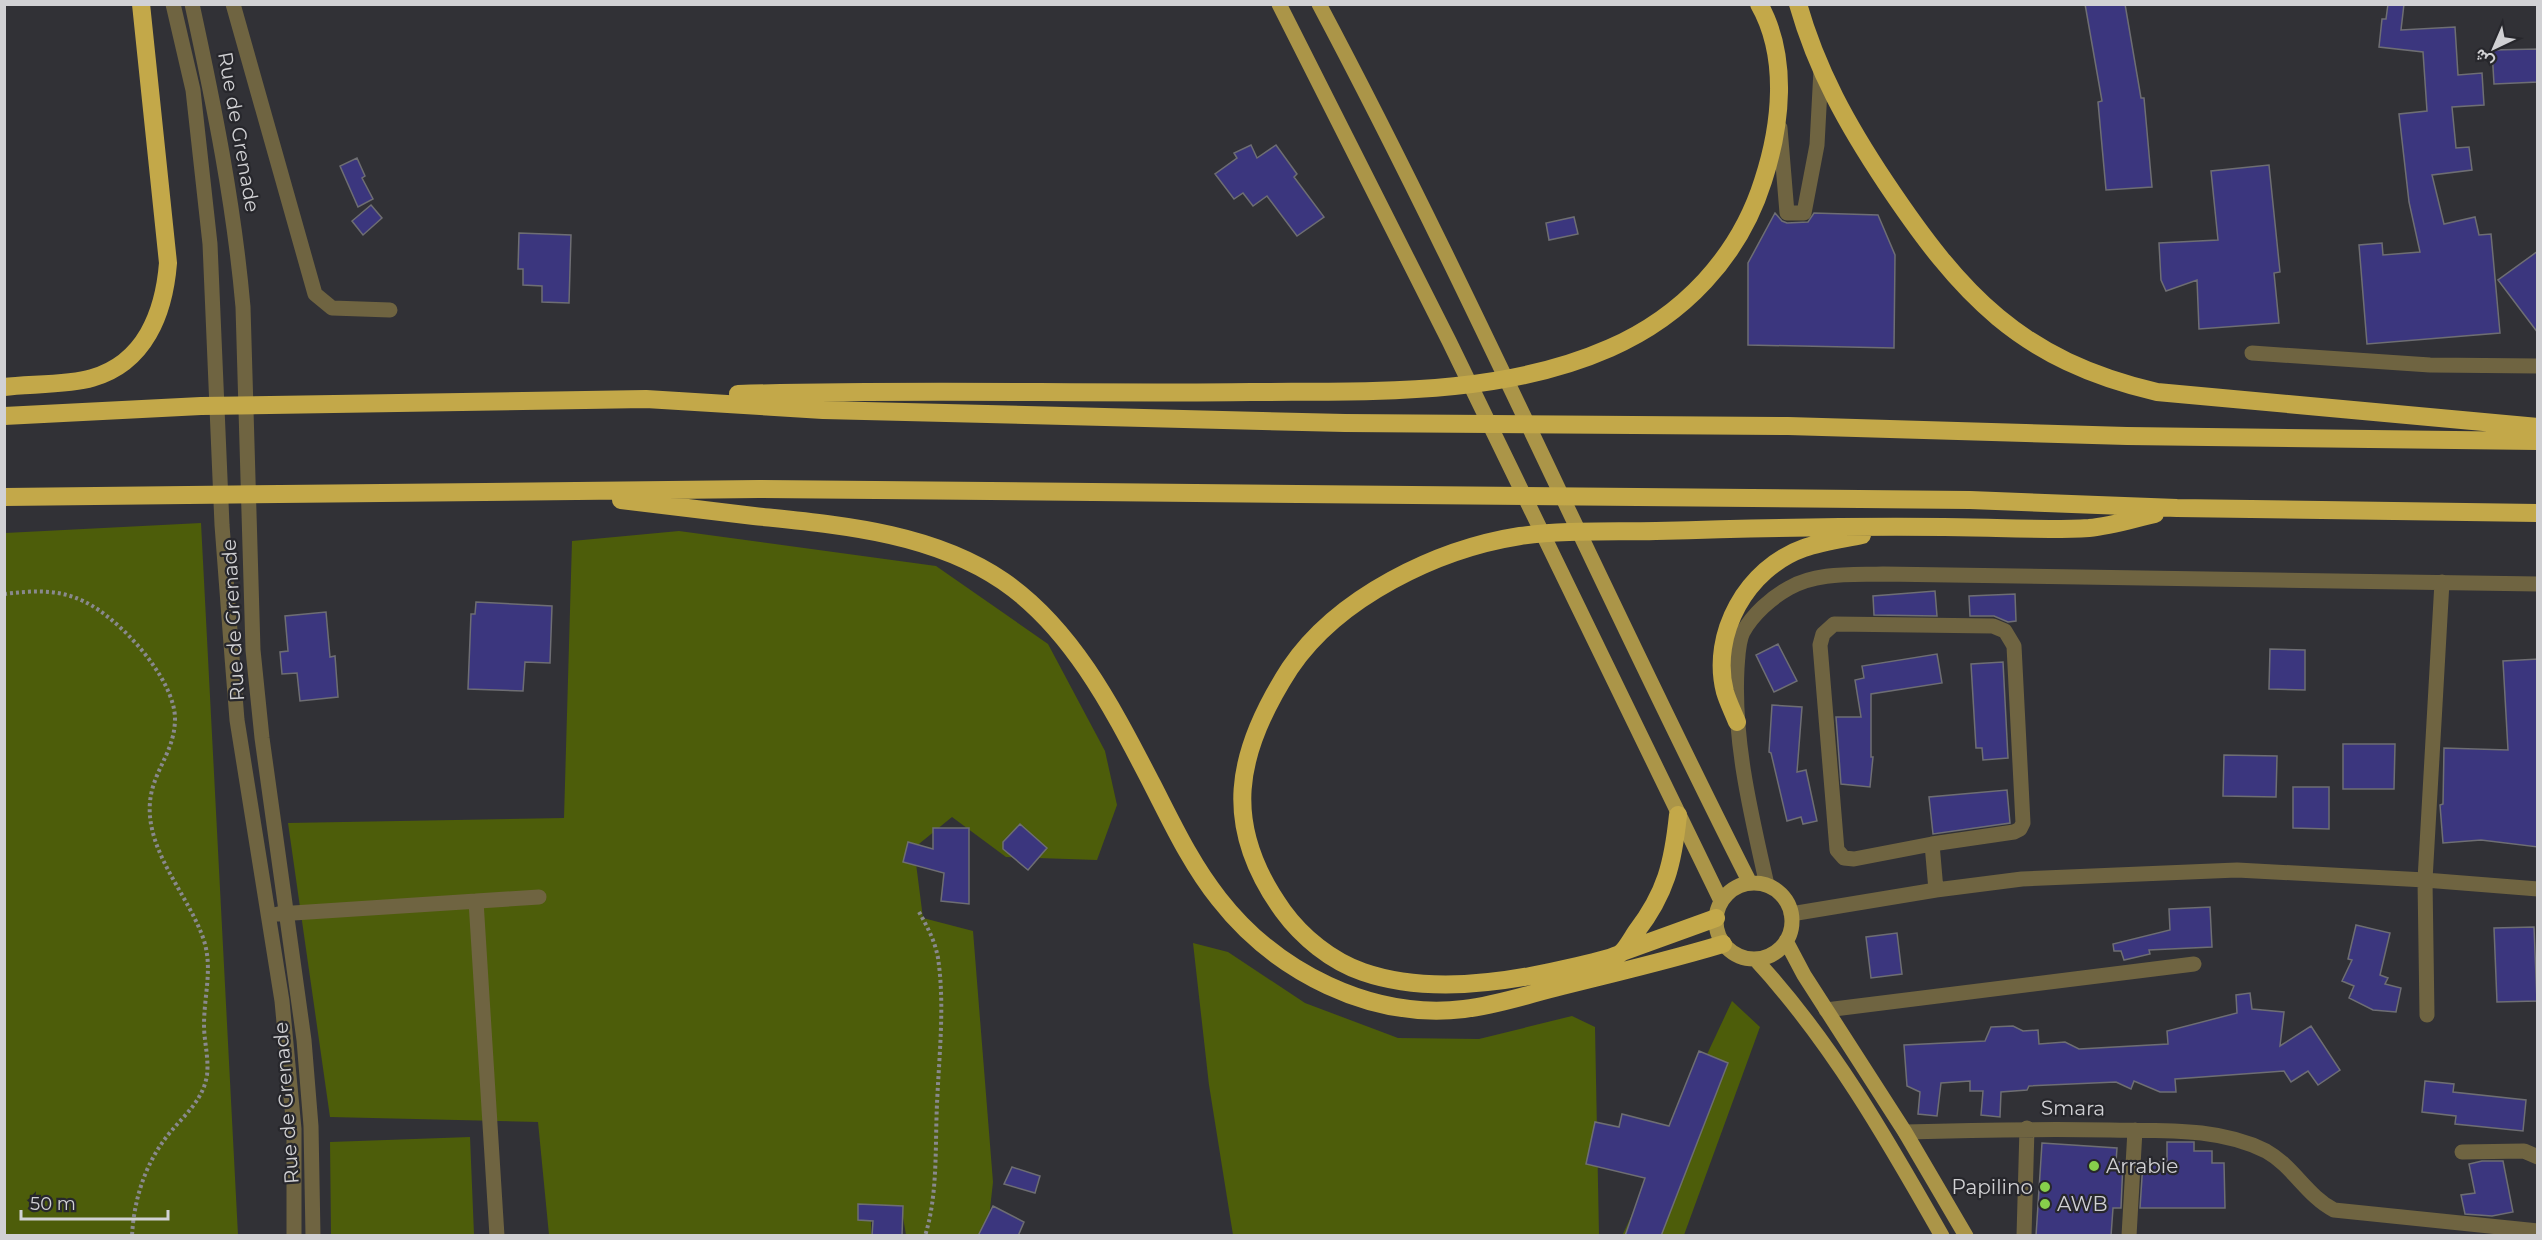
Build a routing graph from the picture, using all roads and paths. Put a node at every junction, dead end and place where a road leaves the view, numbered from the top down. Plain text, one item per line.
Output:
1 (141, 4) edge
2 (173, 4) edge
3 (192, 4) edge
4 (233, 4) edge
5 (1279, 4) edge
6 (1318, 4) edge
7 (1326, 4) edge
8 (1759, 4) edge
9 (1798, 4) edge
10 (1330, 27) junction
11 (1821, 70) junction
12 (1778, 110) junction
13 (390, 310) dead end
14 (2252, 353) dead end
15 (2538, 366) edge
16 (4, 387) edge
17 (646, 399) junction
18 (4, 416) edge
19 (2538, 427) edge
20 (2538, 441) edge
21 (533, 492) junction
22 (4, 497) edge
23 (2177, 508) junction
24 (2538, 513) edge
25 (1897, 526) junction
26 (2442, 582) junction
27 (2538, 584) edge
28 (4, 594) edge
29 (1737, 722) junction
30 (1678, 815) junction
31 (1932, 844) junction
32 (2425, 880) junction
33 (1750, 883) junction
34 (1767, 885) junction
35 (2538, 889) edge
36 (1936, 890) junction
37 (539, 897) dead end
38 (476, 901) junction
39 (1718, 909) junction
40 (919, 912) dead end
41 (288, 913) junction
42 (269, 914) junction
43 (1791, 914) junction
44 (1786, 941) junction
45 (1723, 944) junction
46 (1620, 953) junction
47 (1755, 959) junction
48 (2194, 964) dead end
49 (1826, 1010) junction
50 (2427, 1016) dead end
51 (2027, 1128) junction
52 (2136, 1130) junction
53 (1905, 1132) junction
54 (2462, 1152) dead end
55 (2538, 1157) edge
56 (2538, 1231) edge
57 (132, 1236) edge
58 (294, 1236) edge
59 (313, 1236) edge
60 (497, 1236) edge
61 (925, 1236) edge
62 (1942, 1236) edge
63 (1966, 1236) edge
64 (2024, 1236) edge
65 (2128, 1236) edge

1 - 16 highway
2 - 42 street, Rue de Grenade
3 - 41 street, Rue de Grenade
4 - 13 street
5 - 30 main road
6 - 10 main road
7 - 10 main road
8 - 12 highway
9 - 11 highway
10 - 33 main road
11 - 12 street
11 - 19 highway
12 - 17 highway
14 - 15 street
17 - 18 highway
17 - 20 highway
21 - 22 highway
21 - 23 highway
21 - 45 highway
23 - 24 highway
23 - 25 highway
25 - 29 highway
25 - 46 highway
26 - 27 street
26 - 29 street
26 - 32 street
28 - 57 path
29 - 34 street
30 - 39 main road
30 - 46 highway
31 - 31 street
31 - 36 street
32 - 35 street
32 - 36 street
32 - 50 street
33 - 34 main road
33 - 39 main road
34 - 43 main road
36 - 43 street
37 - 38 street
38 - 41 street
38 - 60 street
39 - 45 main road
39 - 46 highway
40 - 61 path
41 - 42 street
41 - 59 street, Rue de Grenade
42 - 58 street, Rue de Grenade
43 - 44 main road
44 - 47 main road
44 - 49 main road
45 - 47 main road
47 - 62 main road
48 - 49 street
49 - 53 main road
51 - 52 street, Smara
51 - 53 street, Smara
51 - 64 street
52 - 56 street, Smara
52 - 65 street
53 - 63 main road
54 - 55 street

